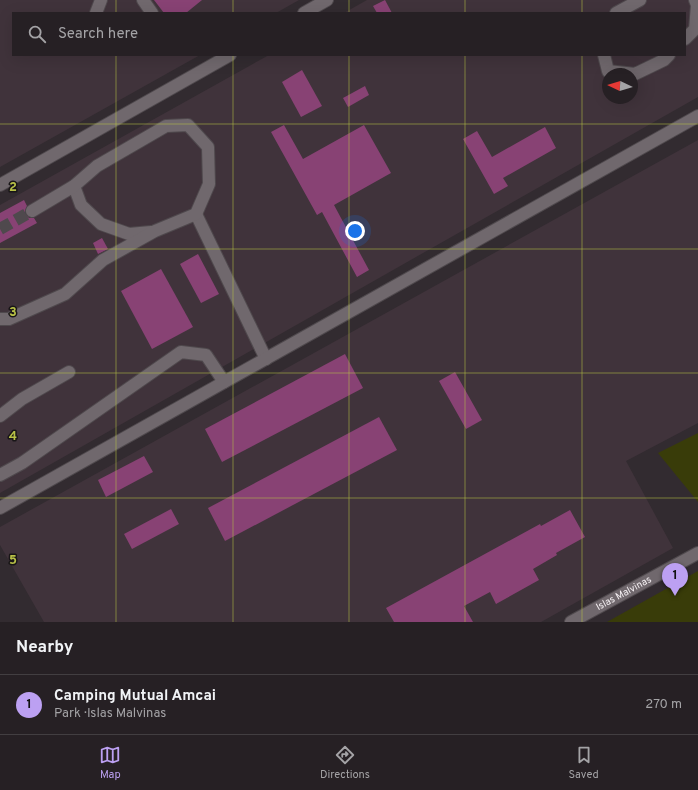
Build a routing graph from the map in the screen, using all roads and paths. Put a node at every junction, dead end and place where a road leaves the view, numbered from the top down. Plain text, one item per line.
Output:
1 (102, 0) edge
2 (142, 0) edge
3 (327, 0) edge
4 (640, 0) edge
5 (695, 0) edge
6 (96, 12) edge
7 (151, 12) edge
8 (306, 12) edge
9 (618, 12) edge
10 (686, 39) edge
11 (228, 56) edge
12 (604, 56) edge
13 (668, 56) edge
14 (698, 116) edge
15 (0, 185) edge
16 (74, 186) junction
17 (32, 211) tunnel mouth
18 (196, 214) junction
19 (155, 232) junction
20 (0, 319) edge
21 (266, 359) junction
22 (69, 372) dead end
23 (224, 382) junction
24 (0, 416) edge
25 (0, 475) edge
26 (0, 508) edge
27 (698, 553) edge
28 (571, 622) edge

1 - 6 street
2 - 7 street
3 - 8 street
4 - 9 street
5 - 10 street
11 - 15 street
12 - 13 street
14 - 21 street
16 - 17 street
16 - 18 street
16 - 19 street
18 - 19 street
18 - 21 street
19 - 20 street
21 - 23 street
22 - 24 street
23 - 25 street
23 - 26 street
27 - 28 street, Islas Malvinas

